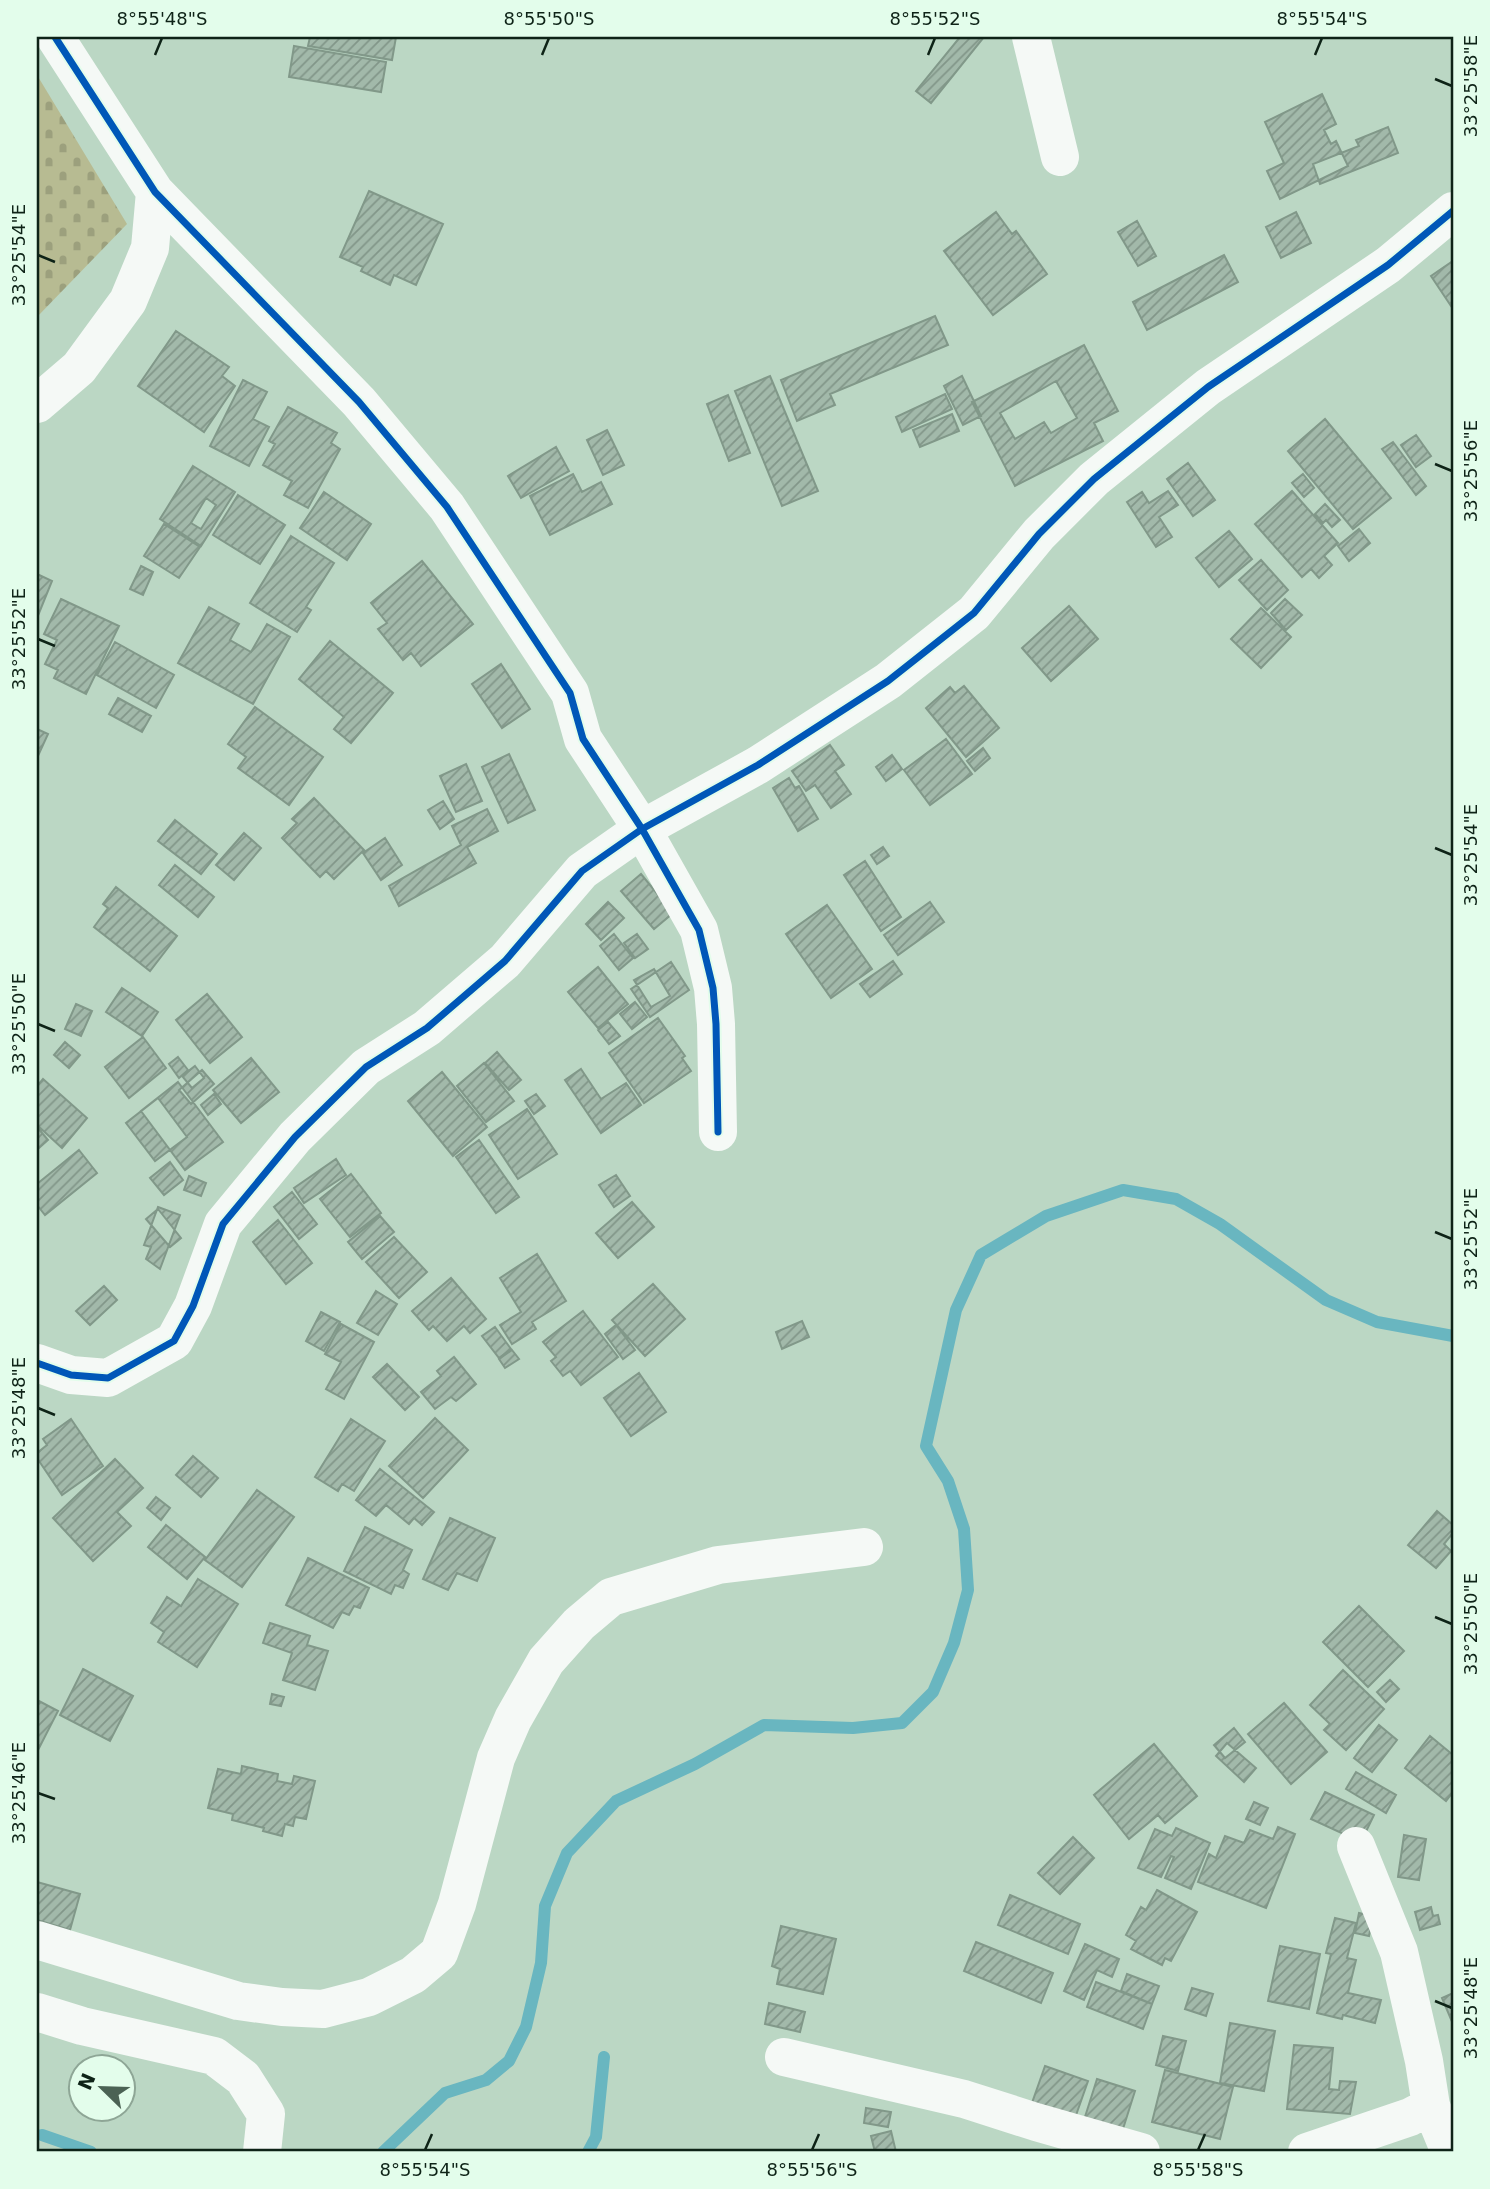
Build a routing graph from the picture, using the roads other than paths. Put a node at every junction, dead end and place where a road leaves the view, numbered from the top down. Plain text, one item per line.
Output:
1 (55, 37) edge
2 (1031, 37) edge
3 (1060, 157) dead end
4 (155, 192) junction
5 (1453, 211) edge
6 (37, 404) edge
7 (642, 829) junction
8 (718, 1132) dead end
9 (37, 1363) edge
10 (864, 1547) dead end
11 (1356, 1846) dead end
12 (37, 1941) edge
13 (37, 2012) edge
14 (784, 2057) dead end
15 (1431, 2106) junction
16 (262, 2152) edge
17 (1141, 2152) edge
18 (1307, 2152) edge
19 (1450, 2152) edge

1 - 4 street
2 - 3 street
4 - 6 street
4 - 7 street
5 - 7 street
7 - 8 street
7 - 9 street
10 - 12 street
11 - 15 street
13 - 16 street
14 - 17 street
15 - 18 street
15 - 19 street

